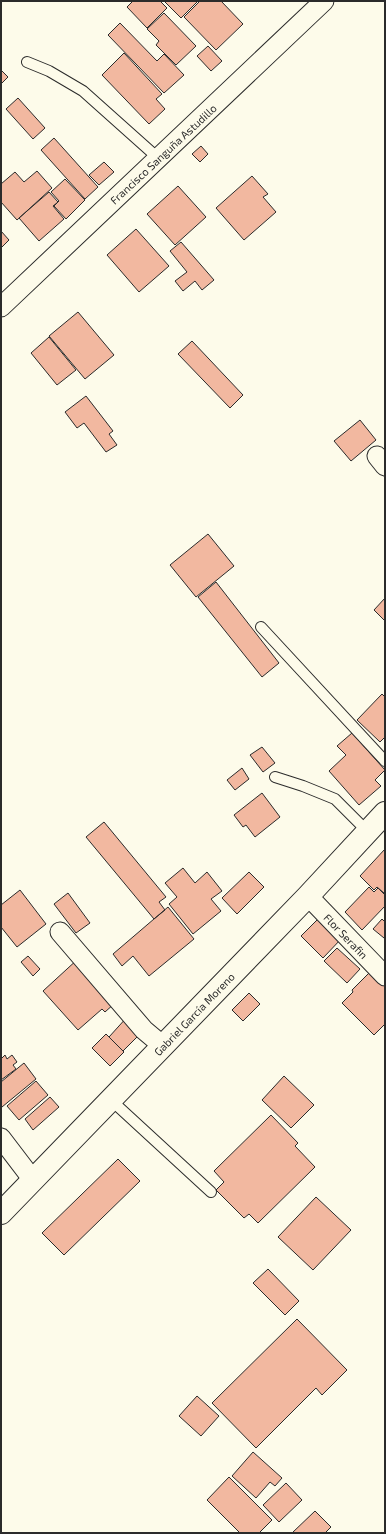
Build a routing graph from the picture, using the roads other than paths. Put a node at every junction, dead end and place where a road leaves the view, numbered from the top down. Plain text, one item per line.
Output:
1 (324, 1) edge
2 (27, 62) dead end
3 (158, 158) junction
4 (1, 308) edge
5 (261, 627) dead end
6 (385, 760) edge
7 (275, 777) dead end
8 (385, 813) edge
9 (368, 832) junction
10 (308, 896) junction
11 (60, 932) dead end
12 (385, 976) edge
13 (163, 1046) junction
14 (111, 1100) junction
15 (1, 1138) edge
16 (33, 1180) junction
17 (211, 1192) dead end
18 (1, 1213) edge

1 - 3 street, Francisco Sanguña Astudillo
2 - 3 lane
3 - 4 street, Francisco Sanguña Astudillo
5 - 6 lane
7 - 9 lane
8 - 9 street, Gabriel García Moreno
9 - 10 street, Gabriel García Moreno
10 - 12 street, Flor Serafin
10 - 13 street, Gabriel García Moreno
11 - 13 street
13 - 14 street, Gabriel García Moreno
14 - 16 street, Gabriel García Moreno
14 - 17 lane
15 - 16 street
16 - 18 street, Gabriel García Moreno

